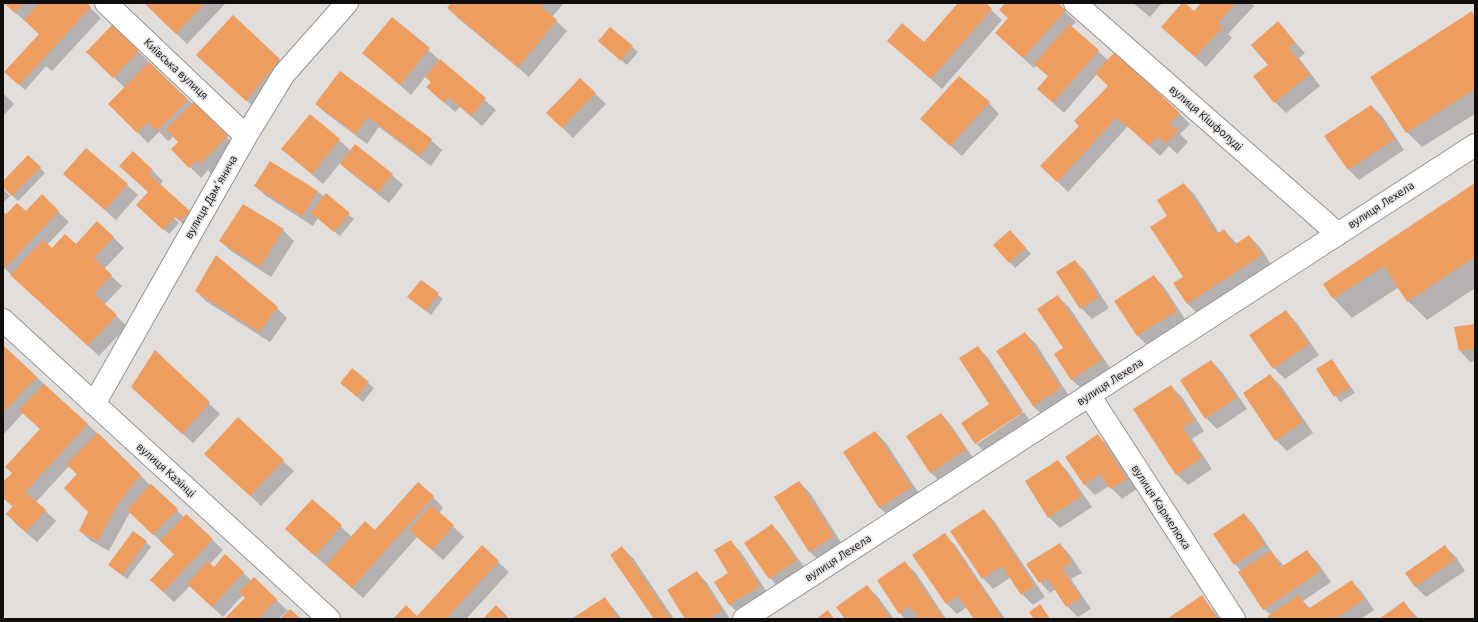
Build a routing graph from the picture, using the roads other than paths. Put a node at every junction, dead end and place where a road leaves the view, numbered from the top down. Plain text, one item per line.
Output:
1 (106, 3) edge
2 (347, 3) edge
3 (1075, 3) edge
4 (246, 136) junction
5 (1475, 144) edge
6 (1338, 234) junction
7 (3, 320) edge
8 (1089, 395) junction
9 (94, 404) junction
10 (329, 619) edge
11 (744, 619) edge
12 (1234, 619) edge

1 - 4 street, Київська вулиця
2 - 4 street, вулиця Дамʼянича
3 - 6 street, вулиця Кішфолуді
4 - 9 street, вулиця Дамʼянича
5 - 6 street, вулиця Лехела
6 - 8 street, вулиця Лехела
7 - 9 street, вулиця Казінці
8 - 11 street, вулиця Лехела
8 - 12 street, вулиця Кармелюка
9 - 10 street, вулиця Казінці

